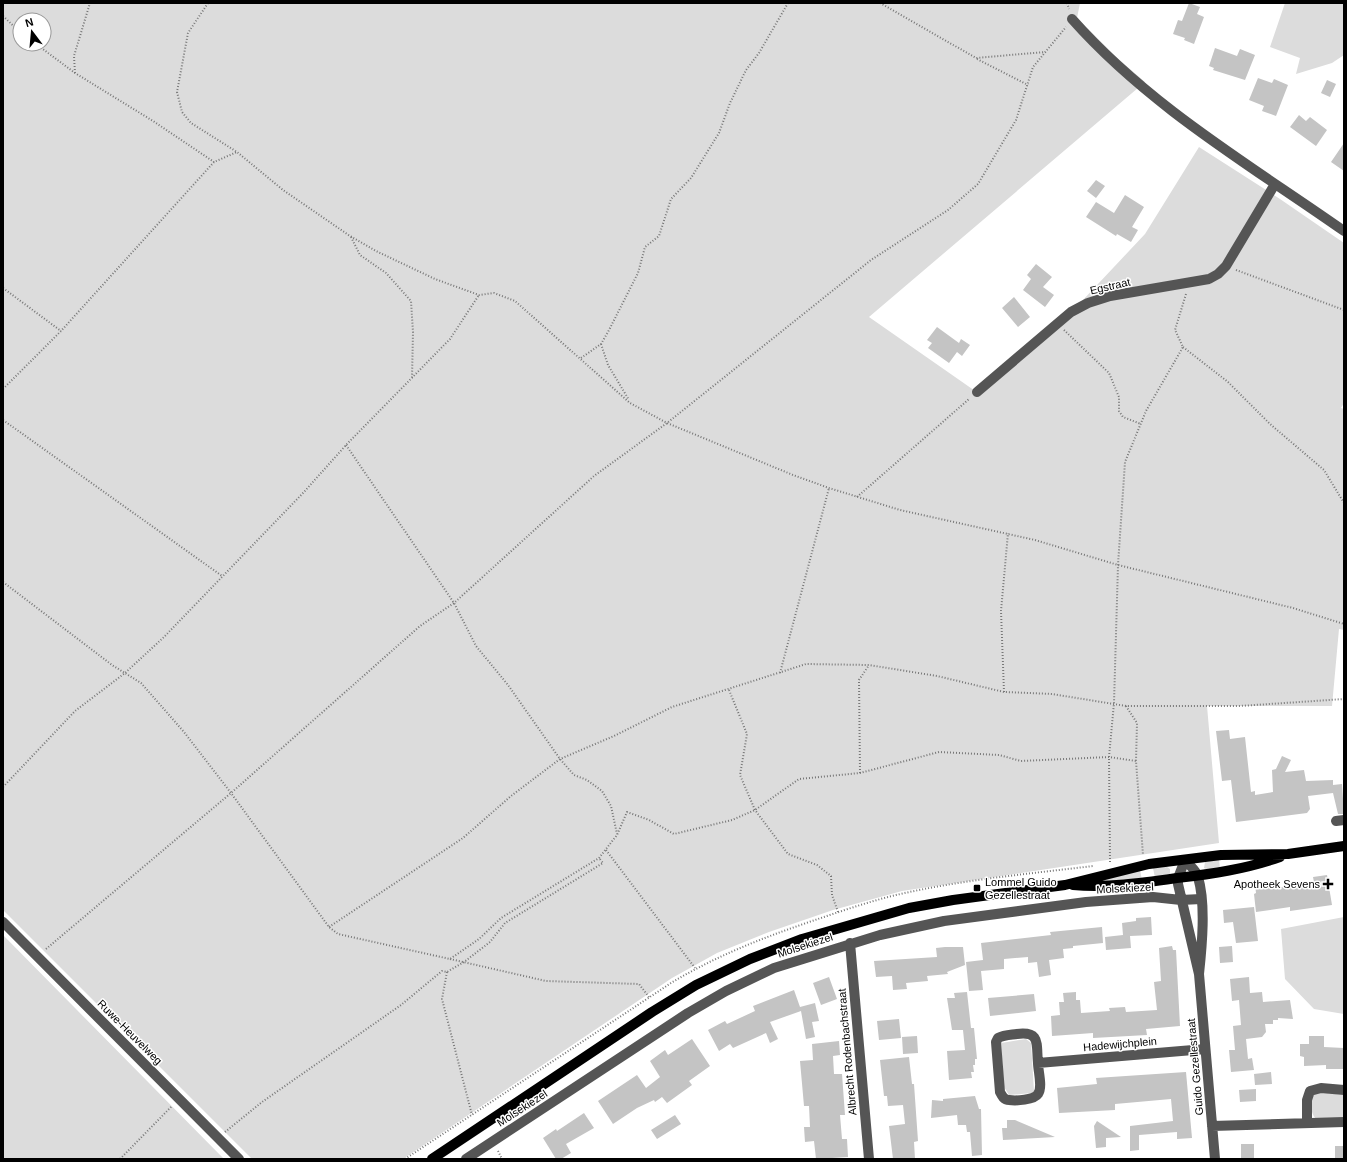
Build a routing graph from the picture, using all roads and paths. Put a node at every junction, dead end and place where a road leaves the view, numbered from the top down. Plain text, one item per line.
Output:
1 (90, 3) edge
2 (208, 3) edge
3 (788, 3) edge
4 (880, 3) edge
5 (3, 16) edge
6 (1072, 19) joint
7 (12, 24) edge
8 (47, 52) edge
9 (1045, 52) junction
10 (976, 58) junction
11 (75, 73) junction
12 (1028, 85) junction
13 (237, 152) junction
14 (214, 162) junction
15 (1275, 184) junction
16 (1344, 231) edge
17 (350, 236) junction
18 (1226, 266) junction
19 (1189, 282) junction
20 (3, 288) edge
21 (479, 295) junction
22 (1344, 310) edge
23 (1057, 324) junction
24 (61, 331) junction
25 (601, 344) junction
26 (1183, 347) junction
27 (581, 358) junction
28 (412, 378) junction
29 (3, 389) edge
30 (977, 392) joint
31 (630, 403) junction
32 (3, 420) edge
33 (667, 423) junction
34 (1141, 424) junction
35 (346, 445) junction
36 (829, 488) junction
37 (857, 497) junction
38 (1344, 503) edge
39 (1008, 534) junction
40 (1118, 565) junction
41 (222, 576) junction
42 (3, 582) edge
43 (454, 604) junction
44 (1344, 624) edge
45 (868, 665) junction
46 (780, 672) junction
47 (125, 673) junction
48 (729, 690) junction
49 (1004, 692) junction
50 (1344, 699) edge
51 (1114, 703) junction
52 (1126, 706) junction
53 (1109, 757) junction
54 (560, 760) junction
55 (1136, 761) junction
56 (860, 773) junction
57 (3, 787) edge
58 (231, 793) junction
59 (755, 810) junction
60 (617, 835) junction
61 (1344, 846) edge
62 (605, 849) junction
63 (1288, 854) junction
64 (1143, 856) dead end
65 (599, 858) junction
66 (1185, 860) junction
67 (1110, 863) dead end
68 (1198, 876) junction
69 (1178, 878) junction
70 (1065, 885) junction
71 (1201, 899) junction
72 (1181, 900) junction
73 (838, 912) dead end
74 (3, 922) edge
75 (329, 927) junction
76 (850, 943) junction
77 (38, 956) junction
78 (450, 959) junction
79 (464, 962) junction
80 (695, 968) dead end
81 (447, 972) junction
82 (1199, 974) junction
83 (649, 997) dead end
84 (1205, 1049) junction
85 (1038, 1063) junction
86 (1344, 1090) edge
87 (179, 1099) junction
88 (472, 1115) dead end
89 (1344, 1122) edge
90 (1307, 1123) junction
91 (1212, 1126) junction
92 (218, 1138) junction
93 (120, 1159) edge
94 (239, 1159) edge
95 (432, 1159) edge
96 (466, 1159) edge
97 (869, 1159) edge
98 (1214, 1159) edge

1 - 11 path
2 - 13 path
3 - 25 path
4 - 10 path
5 - 7 path
6 - 9 path
6 - 15 street
8 - 11 path
9 - 10 path
9 - 12 path
10 - 12 path
11 - 14 path
12 - 33 path
13 - 14 path
13 - 17 path
14 - 24 path
15 - 16 street
15 - 18 street, Egstraat
17 - 21 path
17 - 28 path
18 - 19 street, Egstraat
18 - 22 path
19 - 23 street, Egstraat
19 - 26 path
20 - 24 path
21 - 27 path
21 - 28 path
23 - 30 street, Egstraat
23 - 34 path
24 - 29 path
25 - 27 path
25 - 31 path
26 - 34 path
26 - 38 path
27 - 31 path
28 - 35 path
30 - 37 path
31 - 33 path
32 - 41 path
33 - 36 path
33 - 43 path
34 - 40 path
35 - 41 path
35 - 43 path
36 - 37 path
36 - 46 path
37 - 39 path
39 - 40 path
39 - 49 path
40 - 44 path
40 - 51 path
41 - 47 path
42 - 47 path
43 - 54 path
43 - 58 path
45 - 46 path
45 - 49 path
45 - 56 path
46 - 48 path
47 - 57 path
47 - 58 path
48 - 54 path
48 - 59 path
49 - 51 path
50 - 52 path
51 - 52 path
51 - 53 path
52 - 55 path
53 - 55 path
53 - 56 path
53 - 67 path
54 - 60 path
54 - 75 path
55 - 64 path
56 - 59 path
58 - 75 path
58 - 77 path
59 - 60 path
59 - 73 path
60 - 62 path
61 - 63 main road, Molsekiezel
62 - 65 path
62 - 80 path
63 - 66 main road, Molsekiezel
63 - 68 main road, Molsekiezel
65 - 78 path
65 - 79 path
66 - 68 street
66 - 69 street, Guido Gezellestraat
66 - 70 main road, Molsekiezel
68 - 69 main road, Molsekiezel
68 - 71 street, Guido Gezellestraat
69 - 70 main road, Molsekiezel
69 - 72 street, Guido Gezellestraat
70 - 95 main road, Molsekiezel
71 - 72 street, Molsekiezel
71 - 82 street, Guido Gezellestraat
72 - 76 street, Molsekiezel
72 - 82 street, Guido Gezellestraat
74 - 77 street, Ruwe-Heuvelweg
75 - 78 path
76 - 96 street, Molsekiezel
76 - 97 street, Albrecht Rodenbachstraat
77 - 87 street, Ruwe-Heuvelweg
78 - 79 path
79 - 81 path
79 - 83 path
81 - 88 path
81 - 92 path
82 - 84 street, Guido Gezellestraat
84 - 85 street, Hadewijchplein
84 - 91 street, Guido Gezellestraat
85 - 85 street
86 - 90 street
87 - 92 street, Ruwe-Heuvelweg
87 - 93 path
89 - 90 street
90 - 91 street
91 - 98 street, Guido Gezellestraat
92 - 94 street, Ruwe-Heuvelweg

